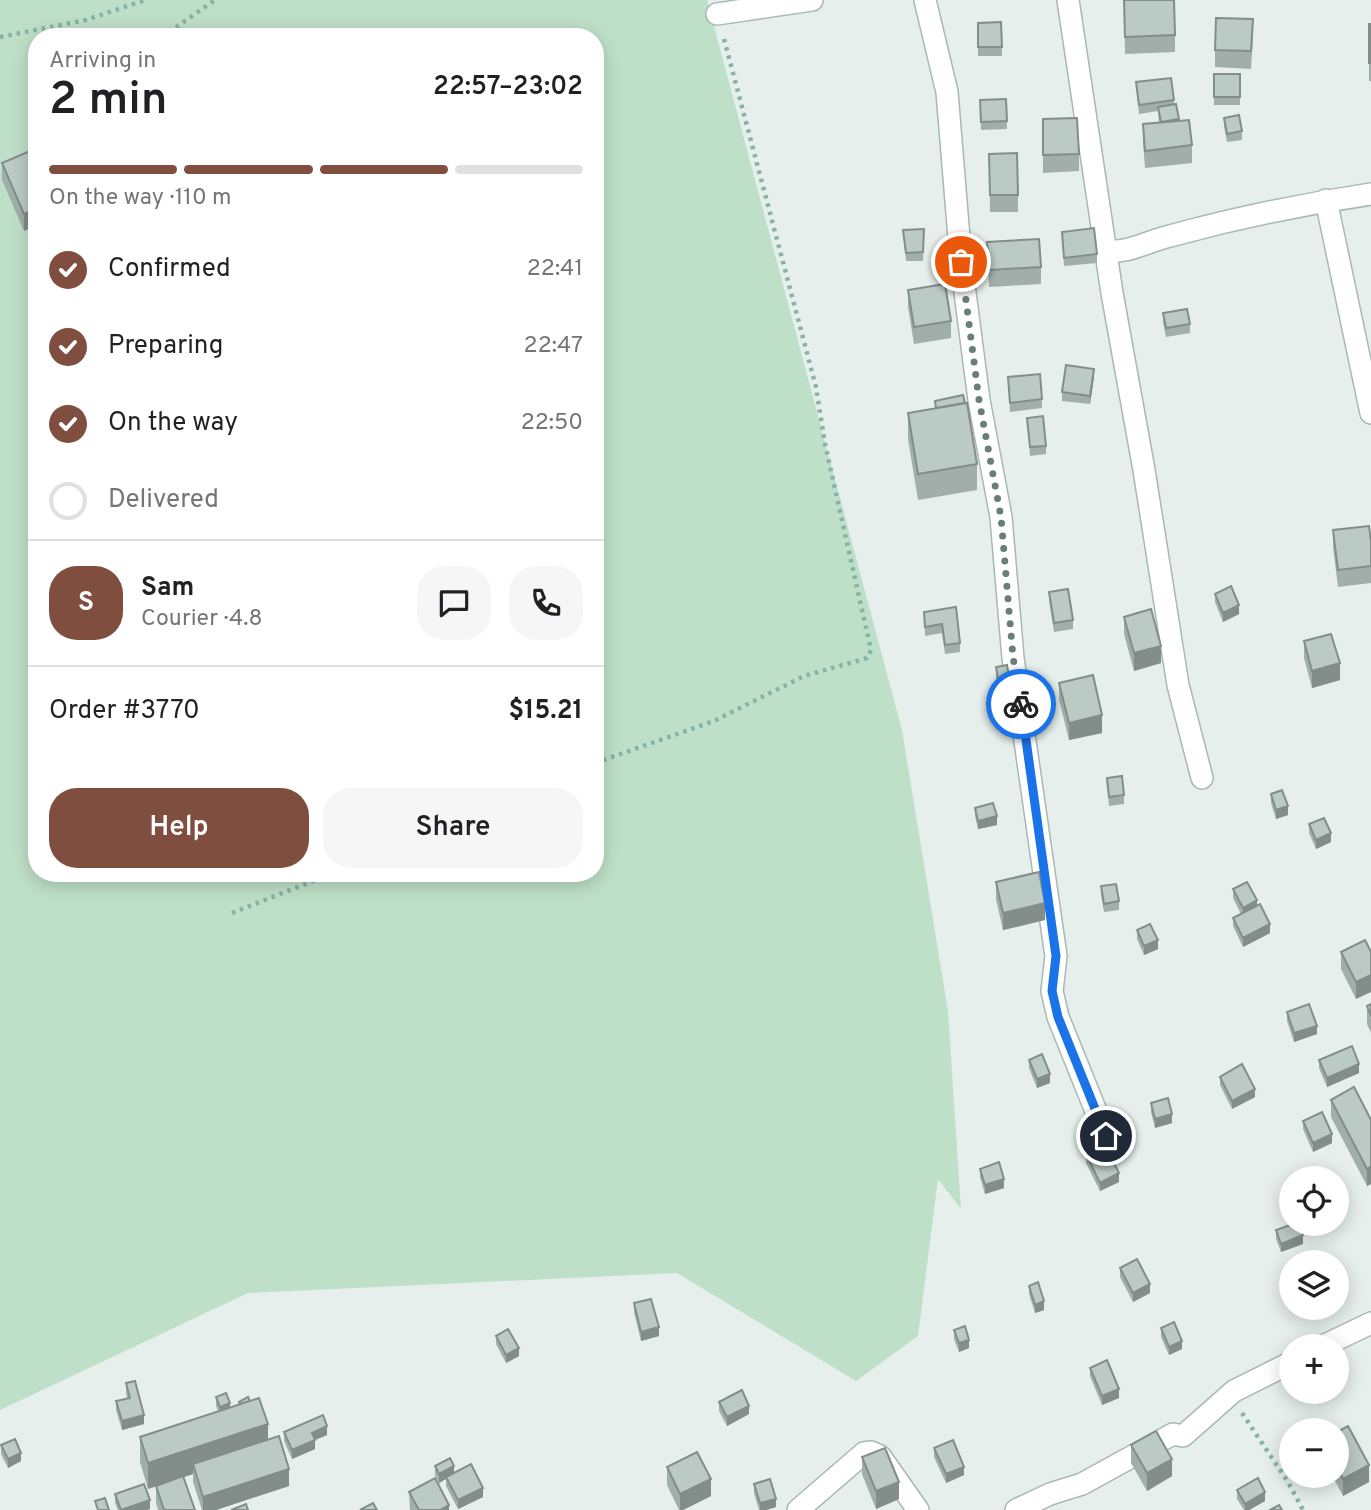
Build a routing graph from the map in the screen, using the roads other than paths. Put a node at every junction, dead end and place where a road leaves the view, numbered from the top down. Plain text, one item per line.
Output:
1 (812, 0) edge
2 (925, 0) edge
3 (1068, 0) edge
4 (717, 14) road end
5 (1371, 194) edge
6 (1326, 200) junction
7 (1107, 251) junction
8 (1371, 413) edge
9 (1202, 778) dead end
10 (1106, 1136) dead end
11 (1371, 1323) edge
12 (1348, 1334) edge
13 (1279, 1369) edge
14 (1056, 1502) edge
15 (797, 1510) edge
16 (918, 1510) edge
17 (1016, 1510) edge

1 - 4 street
2 - 10 street
3 - 7 street
5 - 6 street
6 - 7 street
6 - 8 street
7 - 9 street
11 - 12 street
13 - 14 street
14 - 17 street
15 - 16 street

